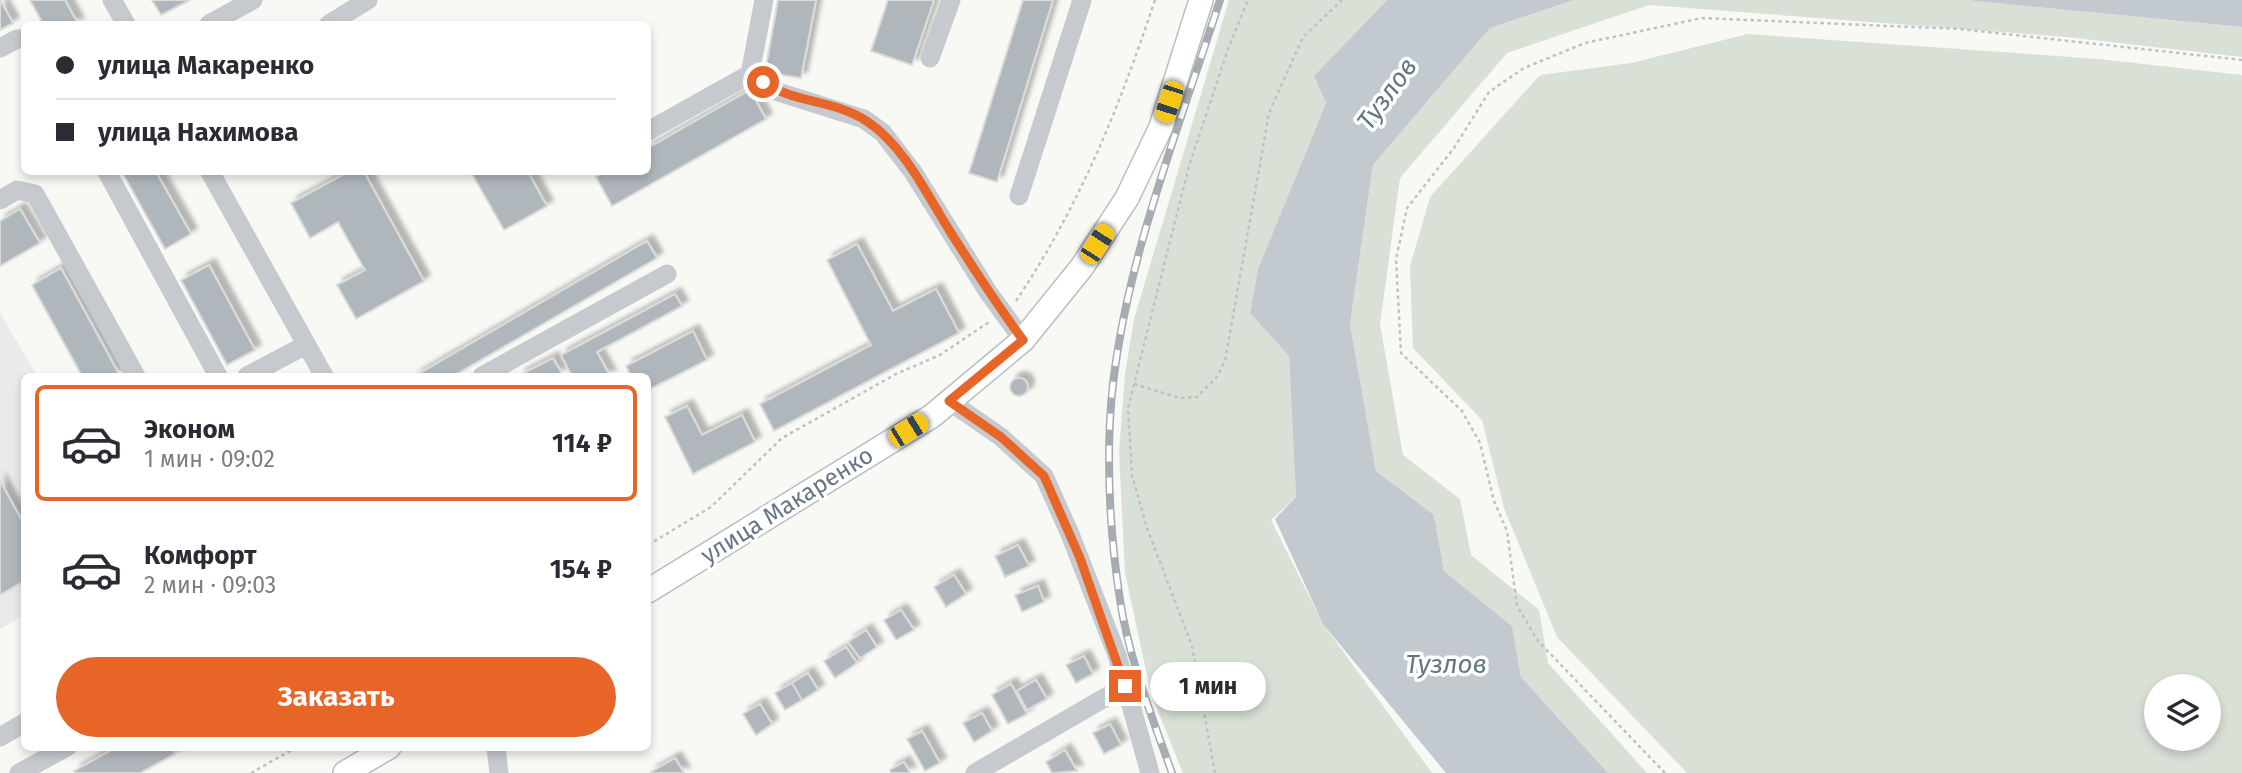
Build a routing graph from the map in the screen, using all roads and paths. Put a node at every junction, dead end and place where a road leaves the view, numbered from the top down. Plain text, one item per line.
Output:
1 (112, 0) edge
2 (254, 0) edge
3 (368, 0) edge
4 (764, 0) edge
5 (951, 0) edge
6 (1082, 0) edge
7 (1155, 0) edge
8 (1201, 0) edge
9 (1248, 0) edge
10 (1342, 0) edge
11 (124, 21) edge
12 (215, 21) edge
13 (335, 21) edge
14 (21, 39) edge
15 (0, 48) edge
16 (930, 58) dead end
17 (2242, 60) edge
18 (750, 74) junction
19 (651, 129) edge
20 (109, 175) edge
21 (212, 175) edge
22 (1019, 196) dead end
23 (0, 200) edge
24 (667, 274) dead end
25 (1003, 313) junction
26 (1023, 340) junction
27 (306, 345) junction
28 (134, 373) edge
29 (216, 373) edge
30 (253, 373) edge
31 (322, 373) edge
32 (486, 373) edge
33 (1134, 384) junction
34 (949, 401) junction
35 (651, 543) edge
36 (651, 589) edge
37 (1125, 686) junction
38 (21, 725) edge
39 (0, 737) edge
40 (60, 751) edge
41 (290, 751) edge
42 (382, 751) edge
43 (496, 751) edge
44 (19, 773) edge
45 (251, 773) edge
46 (345, 773) edge
47 (499, 773) edge
48 (975, 773) edge
49 (1150, 773) edge
50 (1215, 773) edge
51 (1665, 773) edge

1 - 11 street
2 - 12 street
3 - 13 street
4 - 18 street
5 - 16 street
6 - 22 street
7 - 25 path
8 - 26 main road, улица Макаренко
9 - 33 path
10 - 33 path
14 - 15 street
17 - 51 path
18 - 19 street
18 - 25 street
20 - 29 street
21 - 27 street
23 - 28 street
24 - 32 street
25 - 26 street
25 - 35 path
26 - 34 main road, улица Макаренко
27 - 30 street
27 - 31 street
33 - 50 path
34 - 36 main road, улица Макаренко
34 - 37 street
37 - 48 street
37 - 49 street
38 - 39 street
40 - 44 street
41 - 45 path
42 - 46 main road
43 - 47 street

